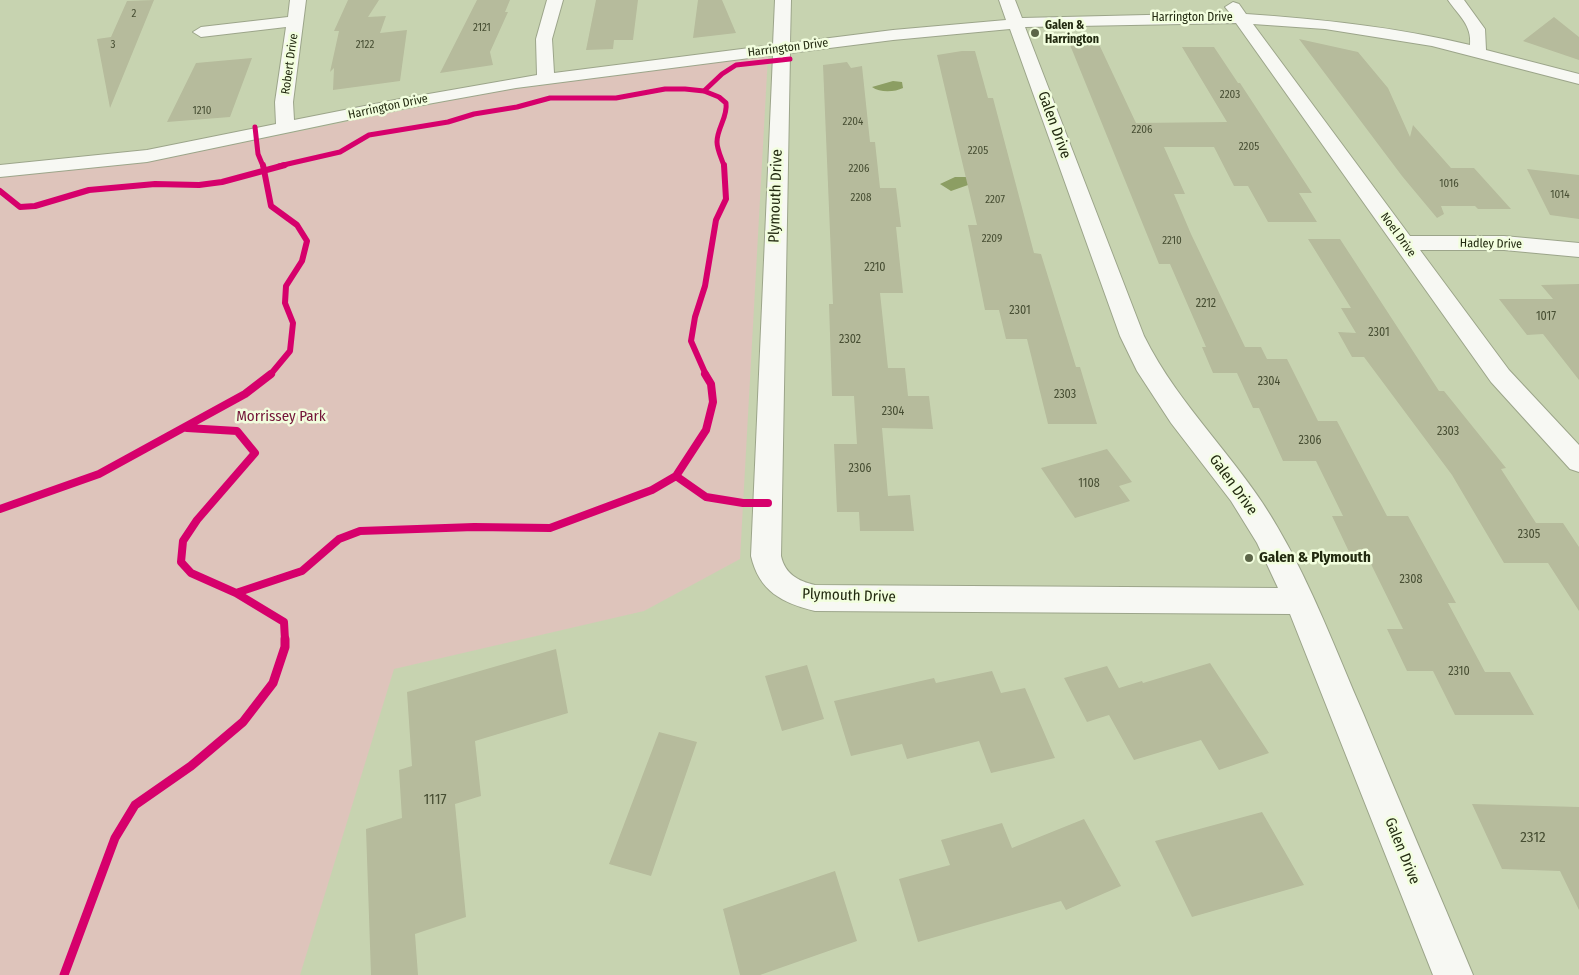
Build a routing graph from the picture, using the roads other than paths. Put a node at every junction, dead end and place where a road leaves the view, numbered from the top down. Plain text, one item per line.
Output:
1 (298, 0) edge
2 (554, 0) edge
3 (783, 0) edge
4 (1228, 0) edge
5 (1456, 0) edge
6 (1011, 11) edge
7 (1241, 18) junction
8 (296, 21) junction
9 (201, 32) dead end
10 (780, 49) junction
11 (1476, 51) junction
12 (546, 79) junction
13 (1579, 79) edge
14 (285, 128) junction
15 (0, 171) edge
16 (1404, 244) junction
17 (1579, 250) edge
18 (1579, 462) edge
19 (1300, 601) junction
20 (1453, 975) edge

1 - 8 street, Robert Drive
2 - 12 street
3 - 10 street, Plymouth Drive
4 - 7 street, Noel Drive
5 - 11 street
6 - 7 street, Harrington Drive
6 - 10 street, Harrington Drive
6 - 19 street, Galen Drive
7 - 11 street, Harrington Drive
7 - 16 street, Noel Drive
8 - 9 street
8 - 14 street, Robert Drive
10 - 12 street, Harrington Drive
10 - 19 street, Plymouth Drive
11 - 13 street, Harrington Drive
12 - 14 street, Harrington Drive
14 - 15 street, Harrington Drive
16 - 17 street, Hadley Drive
16 - 18 street, Noel Drive
19 - 20 street, Galen Drive

